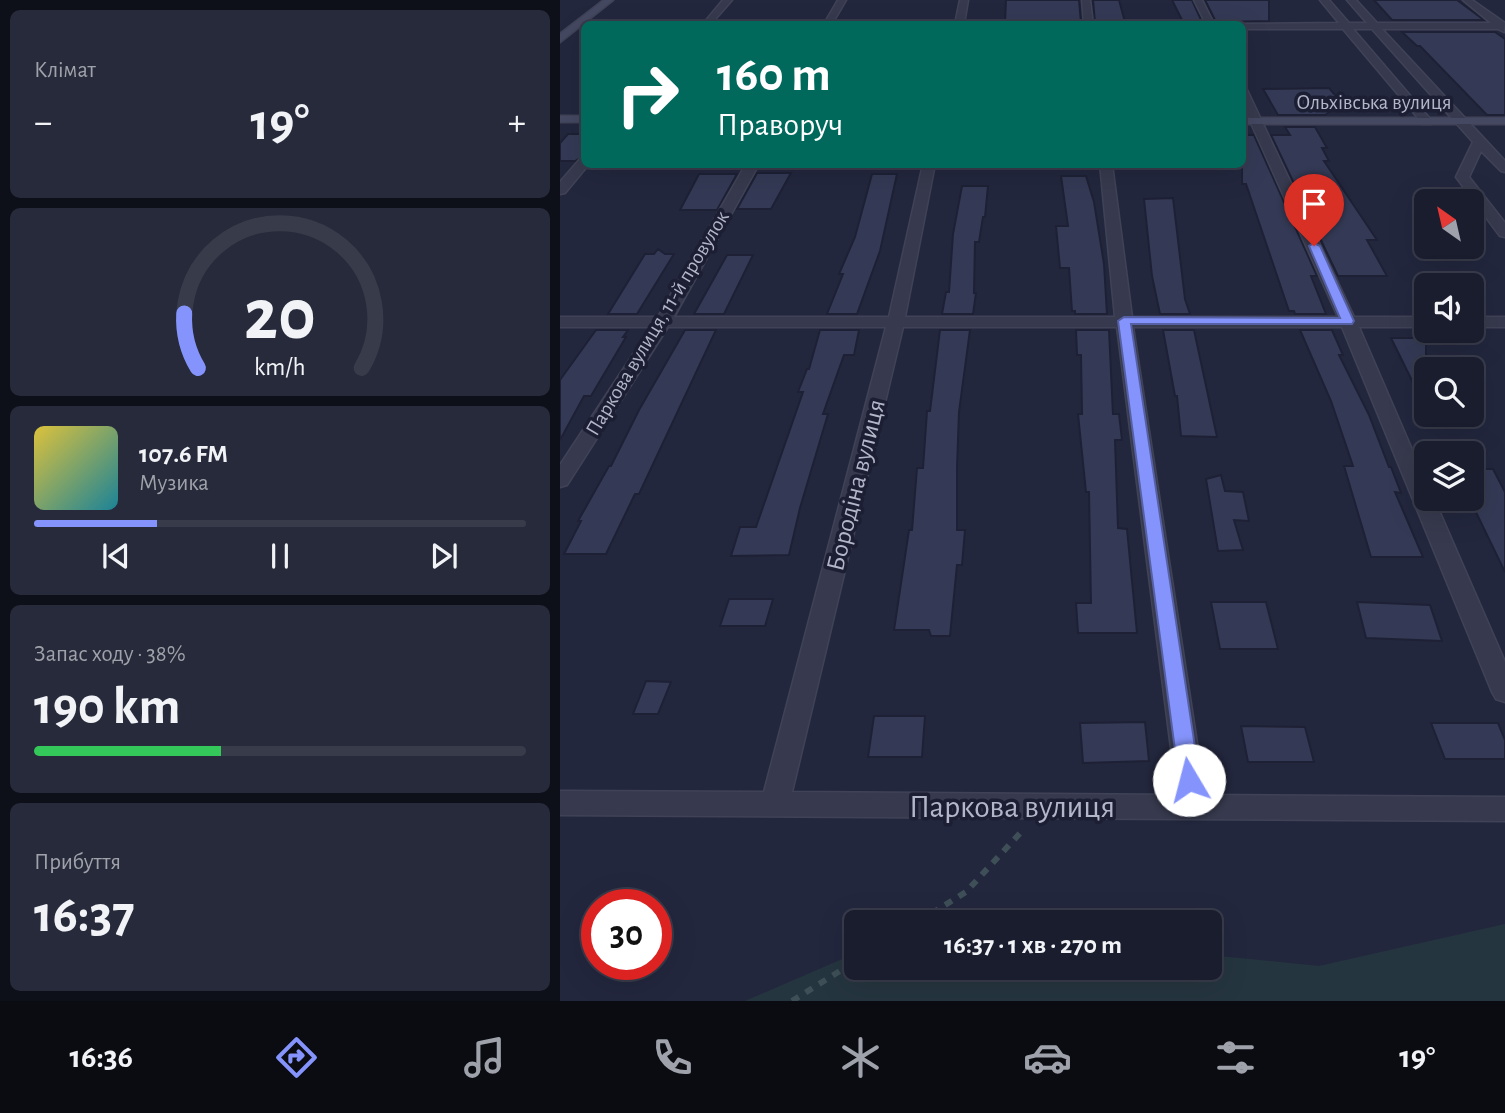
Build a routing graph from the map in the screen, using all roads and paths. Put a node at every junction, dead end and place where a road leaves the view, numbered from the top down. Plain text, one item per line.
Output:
1 (608, 0) edge
2 (728, 0) edge
3 (842, 0) edge
4 (964, 0) edge
5 (1086, 0) edge
6 (1198, 0) edge
7 (1324, 0) edge
8 (1351, 0) edge
9 (1467, 0) edge
10 (582, 21) edge
11 (710, 21) edge
12 (830, 21) edge
13 (960, 21) edge
14 (1089, 21) edge
15 (1208, 21) edge
16 (581, 22) edge
17 (1246, 26) edge
18 (1346, 27) junction
19 (1376, 27) junction
20 (1504, 27) edge
21 (560, 39) edge
22 (560, 119) edge
23 (581, 119) edge
24 (1250, 121) edge
25 (1461, 121) junction
26 (1505, 121) edge
27 (1427, 122) junction
28 (1479, 142) junction
29 (581, 166) edge
30 (751, 168) edge
31 (928, 168) edge
32 (1106, 168) edge
33 (1505, 168) edge
34 (560, 190) edge
35 (1505, 233) edge
36 (560, 321) edge
37 (1124, 321) junction
38 (1348, 321) junction
39 (663, 322) junction
40 (896, 322) junction
41 (1414, 322) edge
42 (1484, 322) edge
43 (1505, 322) edge
44 (560, 481) edge
45 (1505, 692) edge
46 (560, 803) edge
47 (775, 805) junction
48 (1045, 806) junction
49 (1193, 807) junction
50 (1505, 809) edge
51 (937, 910) edge
52 (844, 968) edge
53 (792, 1001) edge

1 - 10 street
2 - 11 street
3 - 12 street
4 - 13 street
5 - 14 street
6 - 15 street
7 - 18 street
8 - 19 street
9 - 20 street
16 - 21 street
17 - 18 street
18 - 19 street
18 - 27 street
19 - 20 street
19 - 25 street
22 - 23 street
24 - 27 street, Ольхівська вулиця
24 - 38 street
25 - 26 street, Ольхівська вулиця
25 - 27 street, Ольхівська вулиця
25 - 28 street
28 - 33 street
28 - 35 street
29 - 34 street
30 - 39 street, Паркова вулиця, 11-й провулок
31 - 40 street, Бородіна вулиця
32 - 37 street
36 - 39 street
37 - 38 street
37 - 40 street
37 - 49 street
38 - 41 street
38 - 45 street
39 - 40 street
39 - 44 street, Паркова вулиця, 11-й провулок
40 - 47 street, Бородіна вулиця
42 - 43 street
46 - 47 street, Паркова вулиця
47 - 48 street, Паркова вулиця
48 - 49 street, Паркова вулиця
48 - 51 path
49 - 50 street, Паркова вулиця
52 - 53 path

